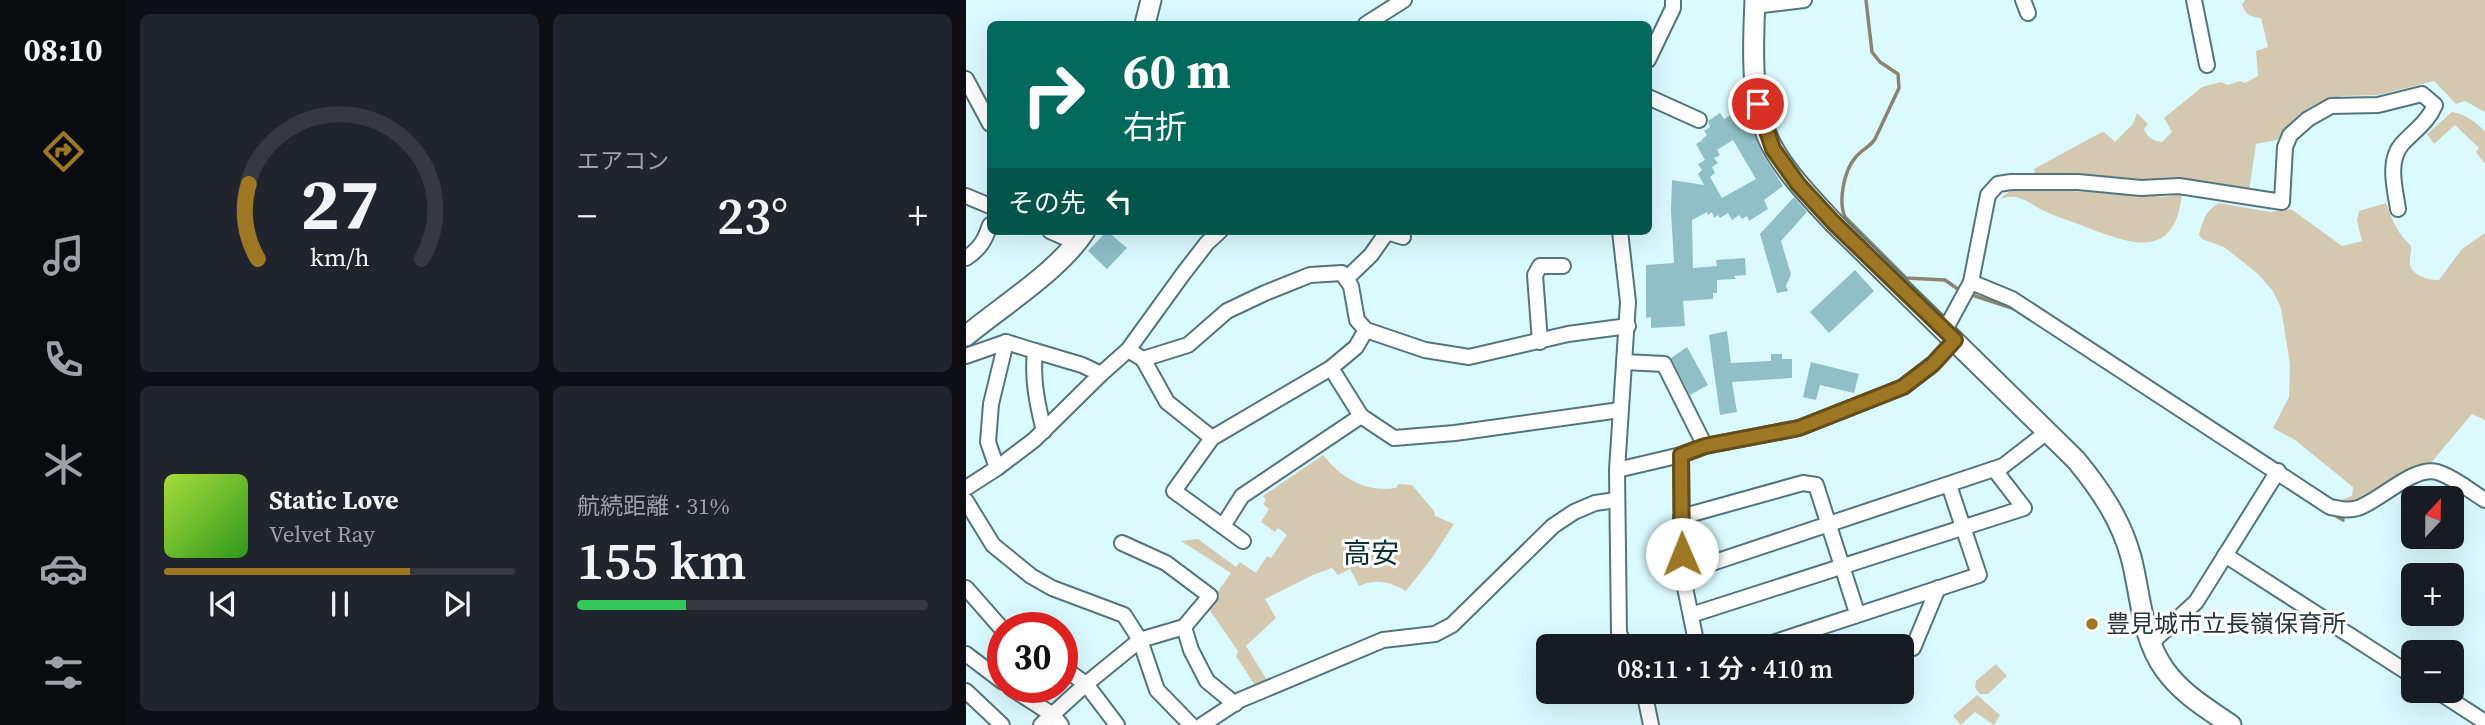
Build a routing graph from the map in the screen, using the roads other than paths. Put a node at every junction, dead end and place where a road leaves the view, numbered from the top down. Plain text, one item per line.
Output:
1 (1151, 0) edge
2 (1404, 0) edge
3 (1673, 0) edge
4 (1804, 0) edge
5 (2194, 0) edge
6 (1755, 3) edge
7 (1386, 5) edge
8 (1145, 21) edge
9 (1369, 21) edge
10 (1655, 32) edge
11 (2207, 65) dead end
12 (966, 79) edge
13 (1652, 99) edge
14 (987, 118) edge
15 (1699, 120) dead end
16 (966, 196) edge
17 (987, 205) edge
18 (2398, 209) dead end
19 (987, 231) edge
20 (1216, 235) edge
21 (1384, 235) edge
22 (1396, 235) edge
23 (1620, 235) edge
24 (1081, 237) edge
25 (1403, 237) dead end
26 (966, 258) edge
27 (1563, 266) dead end
28 (1346, 279) junction
29 (1971, 282) junction
30 (1628, 326) junction
31 (1366, 330) junction
32 (966, 335) edge
33 (1950, 335) junction
34 (1006, 342) junction
35 (1540, 342) junction
36 (1128, 350) junction
37 (1035, 351) junction
38 (966, 356) edge
39 (1143, 359) junction
40 (1625, 362) junction
41 (1331, 368) junction
42 (1101, 374) junction
43 (1620, 410) junction
44 (1361, 416) junction
45 (1044, 430) junction
46 (2047, 432) junction
47 (1212, 438) junction
48 (1705, 446) junction
49 (1681, 455) junction
50 (997, 468) junction
51 (1994, 469) junction
52 (1617, 470) junction
53 (2278, 471) junction
54 (1950, 485) junction
55 (966, 488) edge
56 (1616, 500) junction
57 (2485, 500) edge
58 (966, 501) edge
59 (1681, 517) junction
60 (1828, 525) junction
61 (1223, 526) junction
62 (1964, 529) junction
63 (1243, 541) dead end
64 (1122, 543) dead end
65 (2225, 555) junction
66 (1842, 567) junction
67 (1682, 573) junction
68 (966, 588) edge
69 (1938, 588) junction
70 (987, 612) edge
71 (1857, 613) junction
72 (1691, 615) junction
73 (1184, 628) junction
74 (1619, 634) edge
75 (1695, 634) edge
76 (1799, 634) edge
77 (1140, 640) junction
78 (2151, 643) junction
79 (1914, 646) edge
80 (966, 654) edge
81 (2401, 668) edge
82 (987, 670) edge
83 (1078, 678) edge
84 (1086, 684) junction
85 (966, 691) edge
86 (1033, 703) edge
87 (2456, 703) edge
88 (1235, 704) junction
89 (1647, 704) edge
90 (1057, 720) edge
91 (2485, 722) edge
92 (1002, 725) edge
93 (1041, 725) edge
94 (1117, 725) edge
95 (1191, 725) edge
96 (1202, 725) edge
97 (1651, 725) edge
98 (2231, 725) edge

1 - 8 street
2 - 7 street
3 - 10 street
4 - 6 street
5 - 11 street
6 - 33 street
7 - 9 street
12 - 14 street
13 - 15 street
16 - 17 street
18 - 29 street
19 - 26 street
20 - 36 street
21 - 28 street
22 - 25 street
23 - 30 street
24 - 32 street
27 - 35 street
28 - 31 street
28 - 39 street
29 - 33 street
29 - 53 street
30 - 35 street
30 - 40 street
31 - 35 street
31 - 41 street
33 - 46 street
33 - 48 street
34 - 37 street
34 - 38 street
34 - 50 street
36 - 39 street
36 - 42 street
37 - 42 street
37 - 45 street
39 - 47 street
40 - 43 street
40 - 48 street
41 - 44 street
41 - 47 street
42 - 45 street
43 - 44 street
43 - 52 street
44 - 61 street
45 - 50 street
46 - 51 street
46 - 78 street
47 - 61 street
48 - 49 street
49 - 52 street
49 - 59 street
50 - 55 street
51 - 54 street
51 - 62 street
52 - 56 street
53 - 57 street
53 - 65 street
54 - 60 street
54 - 62 street
56 - 74 street
56 - 88 street
58 - 77 street
59 - 60 street
59 - 67 street
60 - 66 street
60 - 67 street
61 - 63 street
62 - 66 street
62 - 69 street
64 - 73 street
65 - 78 street
65 - 81 street
66 - 71 street
66 - 72 street
67 - 72 street
68 - 70 street
69 - 71 street
69 - 79 street
71 - 76 street
72 - 75 street
73 - 77 street
73 - 88 street
77 - 84 street
77 - 95 street
78 - 98 street
80 - 82 street
83 - 84 street
84 - 90 street
84 - 94 street
85 - 92 street
86 - 90 street
87 - 91 street
88 - 96 street
89 - 97 street
90 - 93 street

